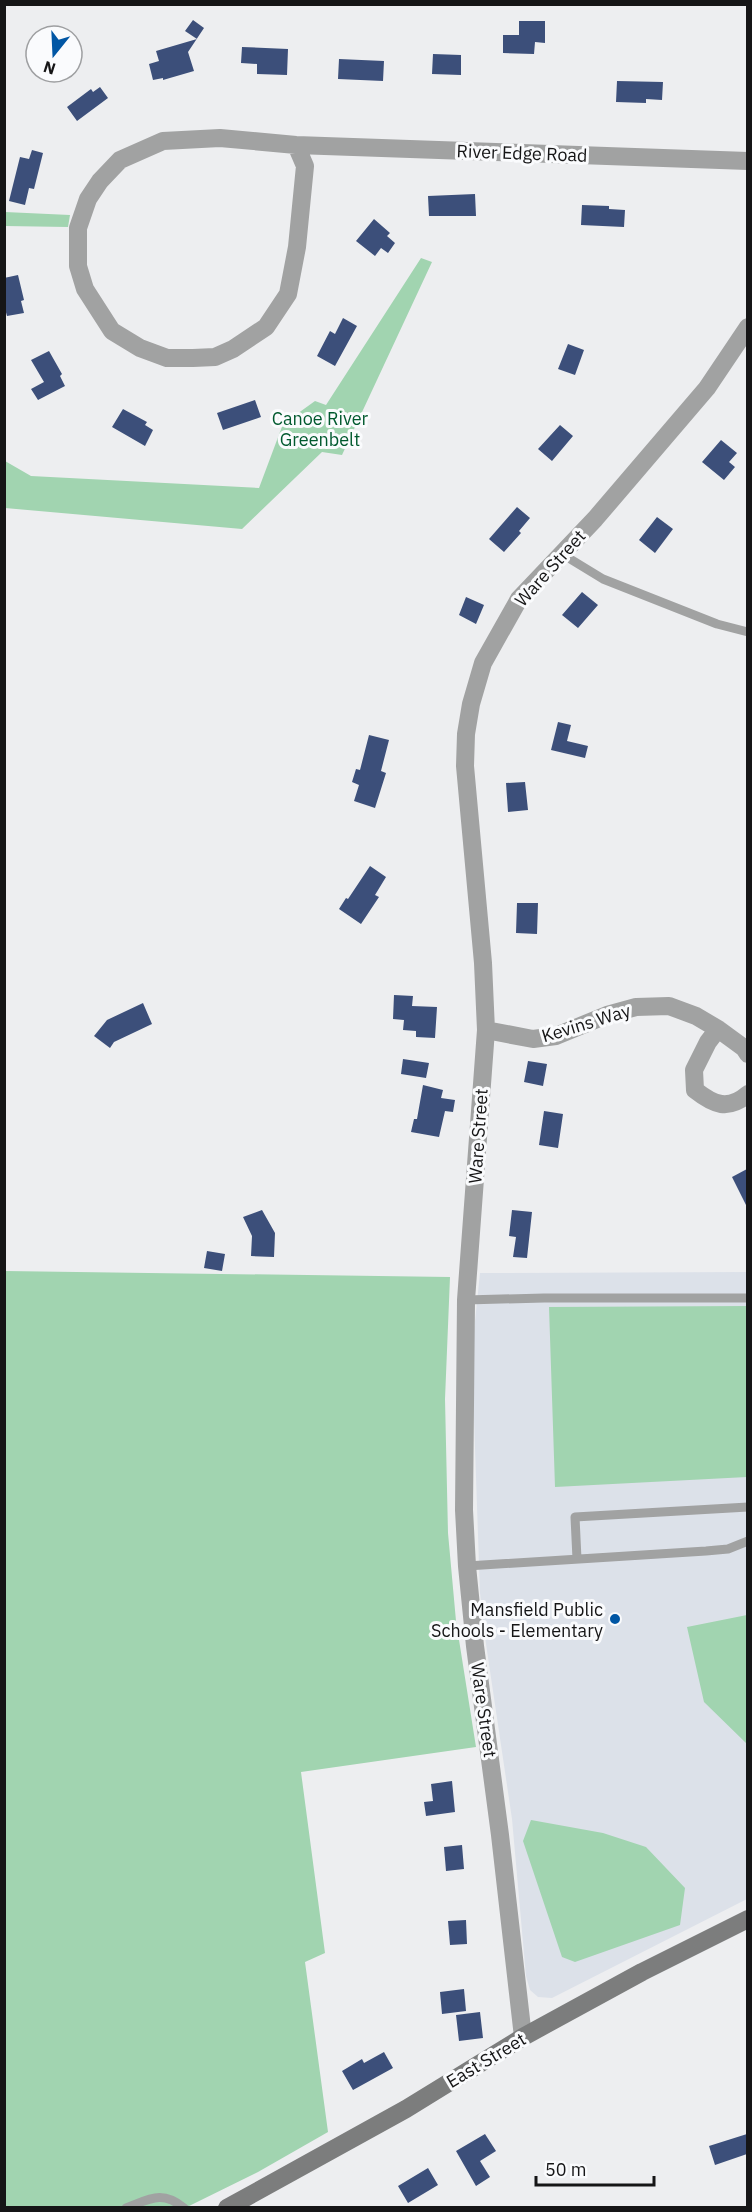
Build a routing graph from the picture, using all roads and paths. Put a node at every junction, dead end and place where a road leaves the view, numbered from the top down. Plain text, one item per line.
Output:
1 (296, 145) junction
2 (747, 161) edge
3 (747, 327) edge
4 (562, 554) junction
5 (747, 632) edge
6 (718, 1029) junction
7 (486, 1030) junction
8 (747, 1054) edge
9 (747, 1094) edge
10 (747, 1298) edge
11 (466, 1300) junction
12 (747, 1507) edge
13 (747, 1541) edge
14 (577, 1559) junction
15 (467, 1566) junction
16 (747, 1919) edge
17 (523, 2037) junction
18 (126, 2208) edge
19 (184, 2208) edge
20 (228, 2208) edge

1 - 1 street, River Edge Road
1 - 2 street, River Edge Road
3 - 4 street, Ware Street
4 - 5 lane
4 - 7 street, Ware Street
6 - 7 street, Kevins Way
6 - 8 street, Kevins Way
6 - 9 street
7 - 11 street, Ware Street
10 - 11 lane
11 - 15 street, Ware Street
12 - 14 lane
13 - 14 lane
14 - 15 lane
15 - 17 street, Ware Street
16 - 17 main road, East Street
17 - 20 main road, East Street
18 - 19 lane

